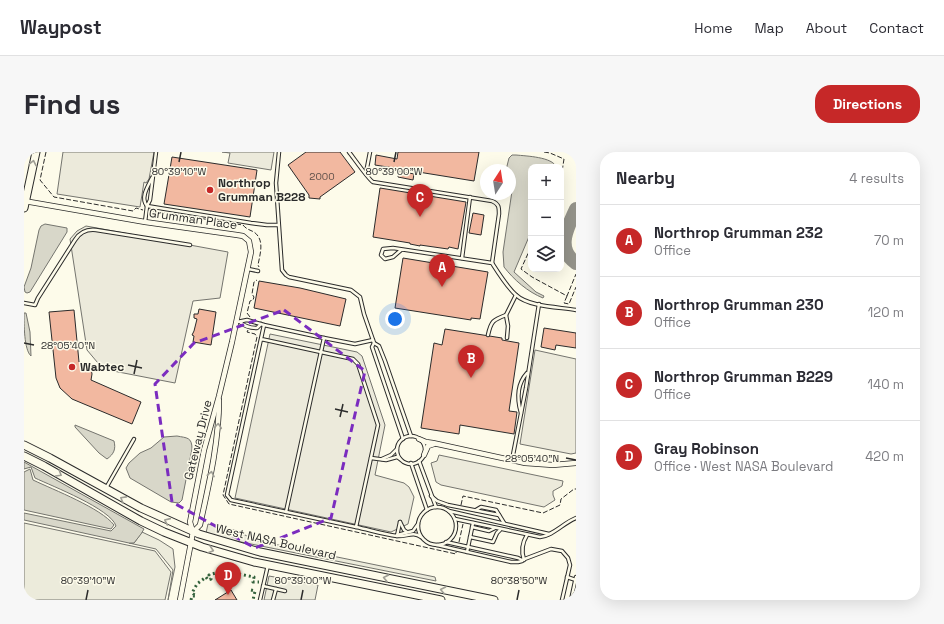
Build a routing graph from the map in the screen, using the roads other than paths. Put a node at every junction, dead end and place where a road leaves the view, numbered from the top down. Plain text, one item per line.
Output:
1 (36, 152) edge
2 (156, 152) edge
3 (279, 152) edge
4 (349, 152) edge
5 (370, 152) edge
6 (366, 173) junction
7 (153, 176) junction
8 (470, 197) junction
9 (24, 204) edge
10 (147, 206) junction
11 (145, 222) junction
12 (278, 225) junction
13 (190, 245) dead end
14 (401, 250) junction
15 (462, 258) junction
16 (492, 263) junction
17 (247, 269) junction
18 (258, 272) dead end
19 (516, 295) junction
20 (24, 303) edge
21 (539, 304) junction
22 (576, 310) edge
23 (506, 315) junction
24 (238, 322) junction
25 (262, 325) junction
26 (488, 335) dead end
27 (324, 338) junction
28 (506, 338) dead end
29 (261, 339) junction
30 (374, 341) junction
31 (320, 352) junction
32 (528, 372) junction
33 (219, 396) junction
34 (521, 414) junction
35 (411, 436) junction
36 (134, 439) dead end
37 (403, 439) junction
38 (419, 439) junction
39 (437, 444) junction
40 (24, 446) edge
41 (397, 448) junction
42 (424, 455) junction
43 (24, 456) edge
44 (371, 458) junction
45 (381, 459) junction
46 (402, 460) junction
47 (512, 460) junction
48 (419, 461) junction
49 (576, 462) edge
50 (411, 464) junction
51 (106, 489) junction
52 (431, 496) junction
53 (436, 507) junction
54 (427, 510) junction
55 (449, 511) junction
56 (286, 512) junction
57 (576, 518) edge
58 (455, 520) junction
59 (418, 522) junction
60 (504, 523) junction
61 (472, 525) junction
62 (356, 527) junction
63 (500, 529) junction
64 (193, 532) junction
65 (407, 533) junction
66 (550, 534) junction
67 (397, 535) junction
68 (527, 535) junction
69 (422, 537) junction
70 (470, 537) junction
71 (446, 542) junction
72 (191, 543) junction
73 (436, 544) junction
74 (468, 547) junction
75 (467, 552) junction
76 (523, 560) junction
77 (268, 565) junction
78 (567, 577) junction
79 (576, 579) edge
80 (263, 586) junction
81 (424, 586) junction
82 (276, 589) junction
83 (285, 591) dead end
84 (422, 596) junction
85 (180, 600) edge
86 (260, 600) edge
87 (273, 600) edge
88 (441, 600) edge
89 (494, 600) edge
90 (562, 600) edge
91 (571, 600) edge

9 -> 1 main road
2 - 7 lane
3 - 12 lane
4 - 6 lane
5 - 6 lane
6 - 8 lane
7 - 10 lane
7 - 10 lane
8 - 15 lane
8 - 16 lane
9 - 11 street, Grumman Place
10 - 11 lane
10 - 12 lane
11 - 17 street, Grumman Place
12 - 30 lane
13 - 20 lane
14 - 14 lane
14 - 15 lane
15 - 16 lane
16 - 19 lane
17 - 18 lane
17 - 24 street, Grumman Place
19 - 21 lane
19 - 23 lane
21 - 22 lane
21 - 32 lane
23 - 26 lane
23 - 28 lane
24 - 25 lane
24 - 25 lane
24 - 33 street, Grumman Place
25 - 27 lane
25 - 29 lane
27 - 30 lane
27 - 31 lane
29 - 31 lane
29 - 56 lane
30 - 35 lane
30 - 37 lane
31 - 44 lane
31 - 56 lane
32 - 34 lane
32 - 34 lane
33 - 64 street, Gateway Drive
64 -> 33 street, Gateway Drive
34 - 47 lane
35 - 37 lane
35 - 38 lane
36 - 51 lane
37 - 41 lane
38 - 39 street
38 - 42 lane
39 - 42 street
39 - 47 street
40 - 51 main road, West NASA Boulevard
41 - 45 lane
41 - 46 lane
42 - 48 lane
43 -> 72 main road, West NASA Boulevard
44 - 45 lane
44 - 62 lane
45 - 46 lane
46 - 50 lane
47 - 49 street
48 - 50 lane
48 - 52 lane
50 - 54 lane
64 -> 51 main road, West NASA Boulevard
52 - 53 lane
52 - 60 lane
53 - 54 lane
53 - 55 lane
54 - 59 lane
55 - 58 lane
55 - 60 lane
56 - 62 lane
57 - 66 lane
58 - 61 lane
58 - 71 lane
59 - 65 lane
59 - 69 lane
60 - 66 lane
61 - 63 lane
61 - 70 lane
62 - 67 lane
63 - 68 lane
63 - 70 lane
64 - 72 street, Gateway Drive
81 -> 64 main road, West NASA Boulevard
65 - 67 lane
65 - 67 lane
66 - 68 lane
67 - 69 lane
68 - 76 lane
69 - 73 lane
70 - 74 lane
71 - 73 lane
71 - 74 lane
72 -> 77 main road, West NASA Boulevard
72 - 85 street, Gateway Drive
73 - 75 lane
74 - 75 lane
74 - 76 lane
75 - 76 lane
76 - 78 lane
77 - 80 lane
77 - 84 main road, West NASA Boulevard
78 - 79 lane
78 - 90 lane
79 - 91 lane
80 - 82 lane
80 - 86 lane
81 - 84 main road
89 -> 81 main road, West NASA Boulevard
82 - 83 lane
82 - 87 lane
84 - 88 main road, West NASA Boulevard

